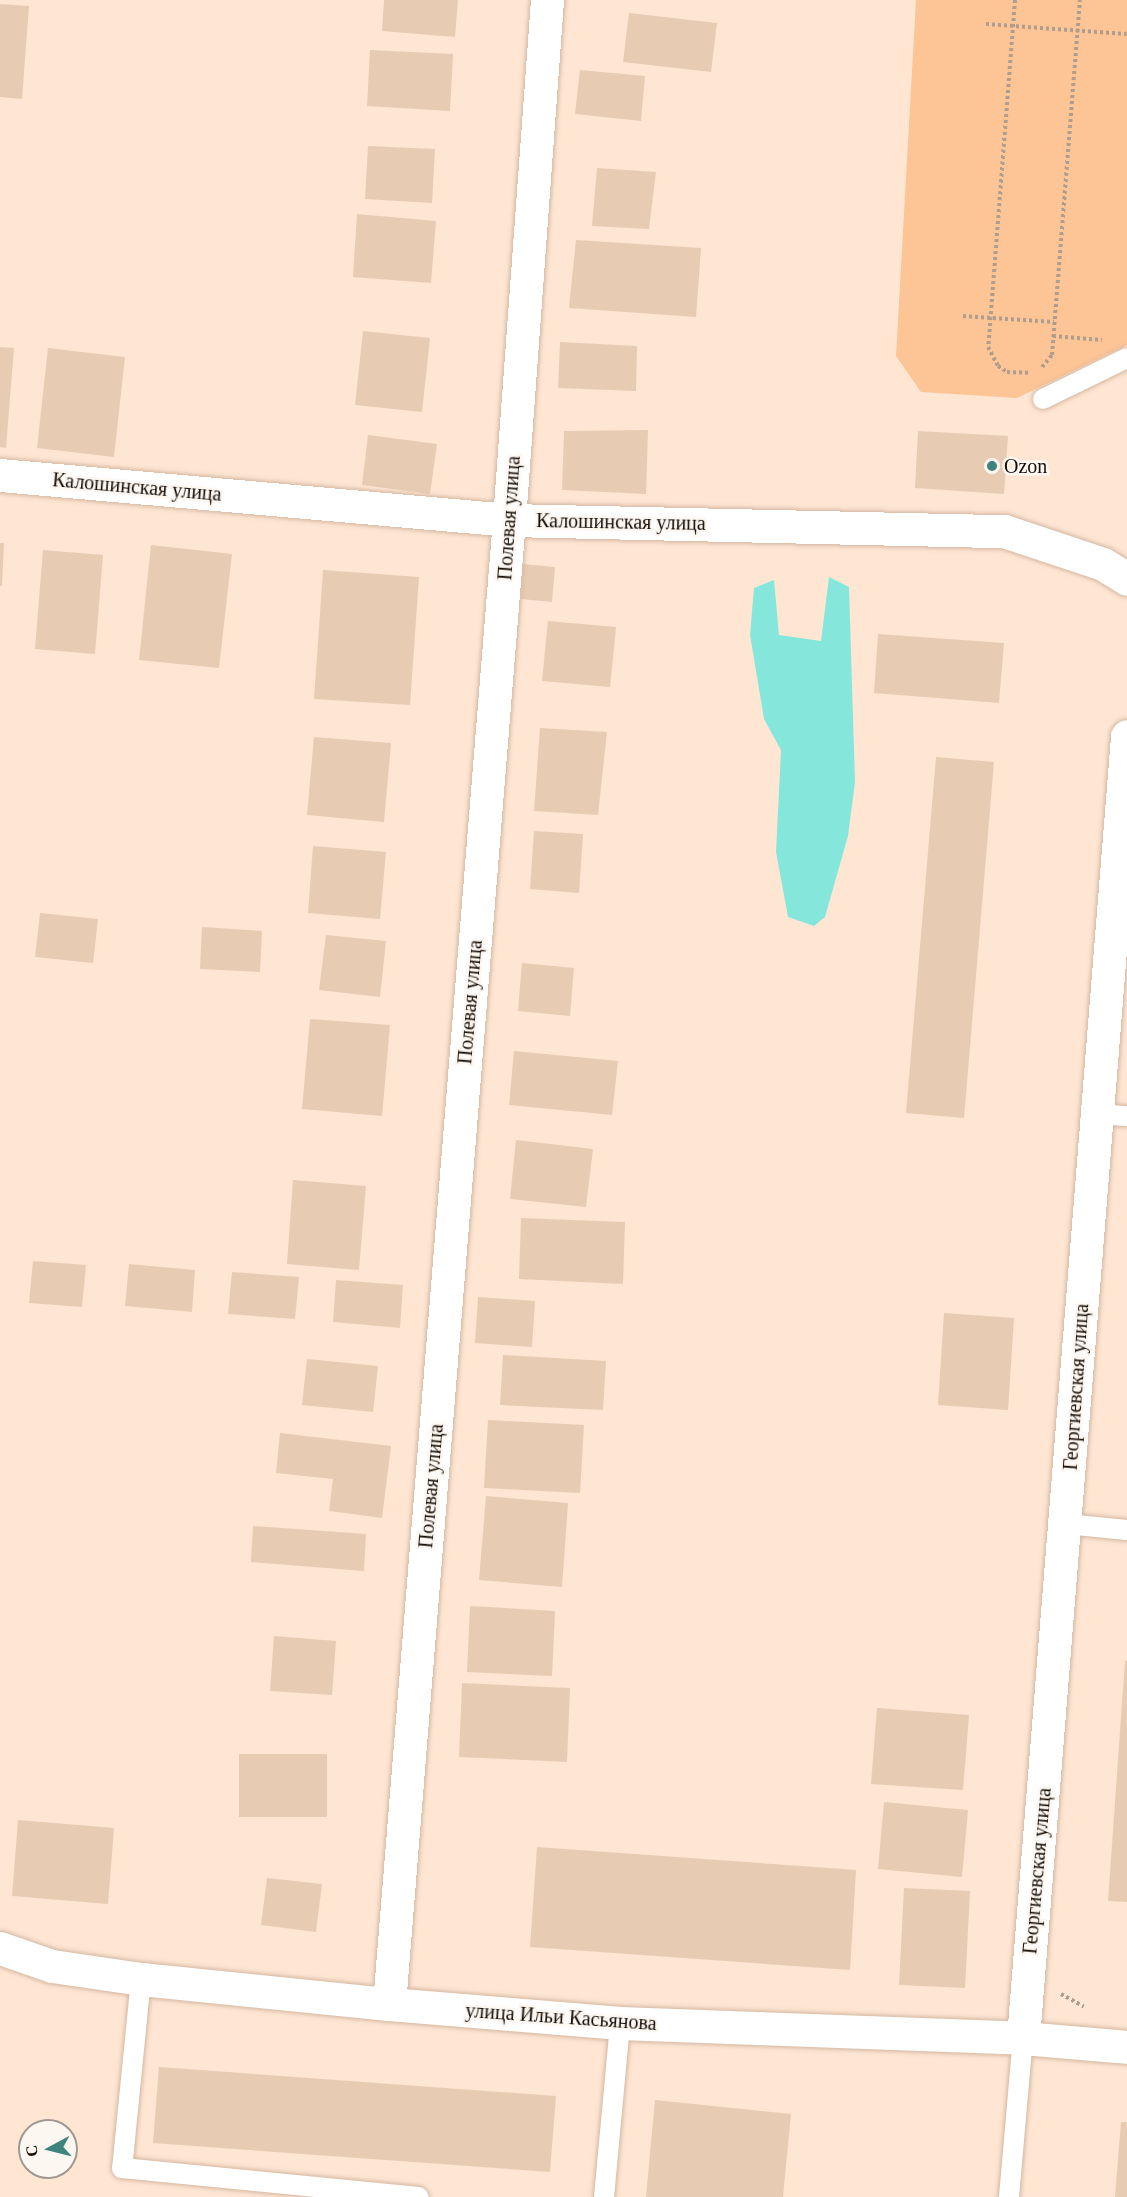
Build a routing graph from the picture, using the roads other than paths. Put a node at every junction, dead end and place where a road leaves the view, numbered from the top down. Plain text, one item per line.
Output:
1 (547, 0) edge
2 (1127, 358) edge
3 (1043, 399) dead end
4 (0, 475) edge
5 (509, 520) junction
6 (1127, 579) edge
7 (1127, 736) edge
8 (1112, 1115) edge
9 (1066, 1524) junction
10 (1127, 1530) edge
11 (0, 1948) edge
12 (141, 1979) junction
13 (389, 2004) junction
14 (620, 2023) junction
15 (1023, 2038) junction
16 (1127, 2047) edge
17 (419, 2197) edge
18 (604, 2197) edge
19 (1009, 2197) edge

1 - 5 street, Полевая улица
2 - 3 lane
4 - 5 street, Калошинская улица
5 - 6 street, Калошинская улица
5 - 13 street, Полевая улица
7 - 8 street, Георгиевская улица
8 - 9 street, Георгиевская улица
9 - 10 lane
9 - 15 street, Георгиевская улица
11 - 12 street, улица Ильи Касьянова
12 - 13 street, улица Ильи Касьянова
12 - 17 lane
13 - 14 street, улица Ильи Касьянова
14 - 15 street, улица Ильи Касьянова
14 - 18 lane
15 - 16 street, улица Ильи Касьянова
15 - 19 lane

